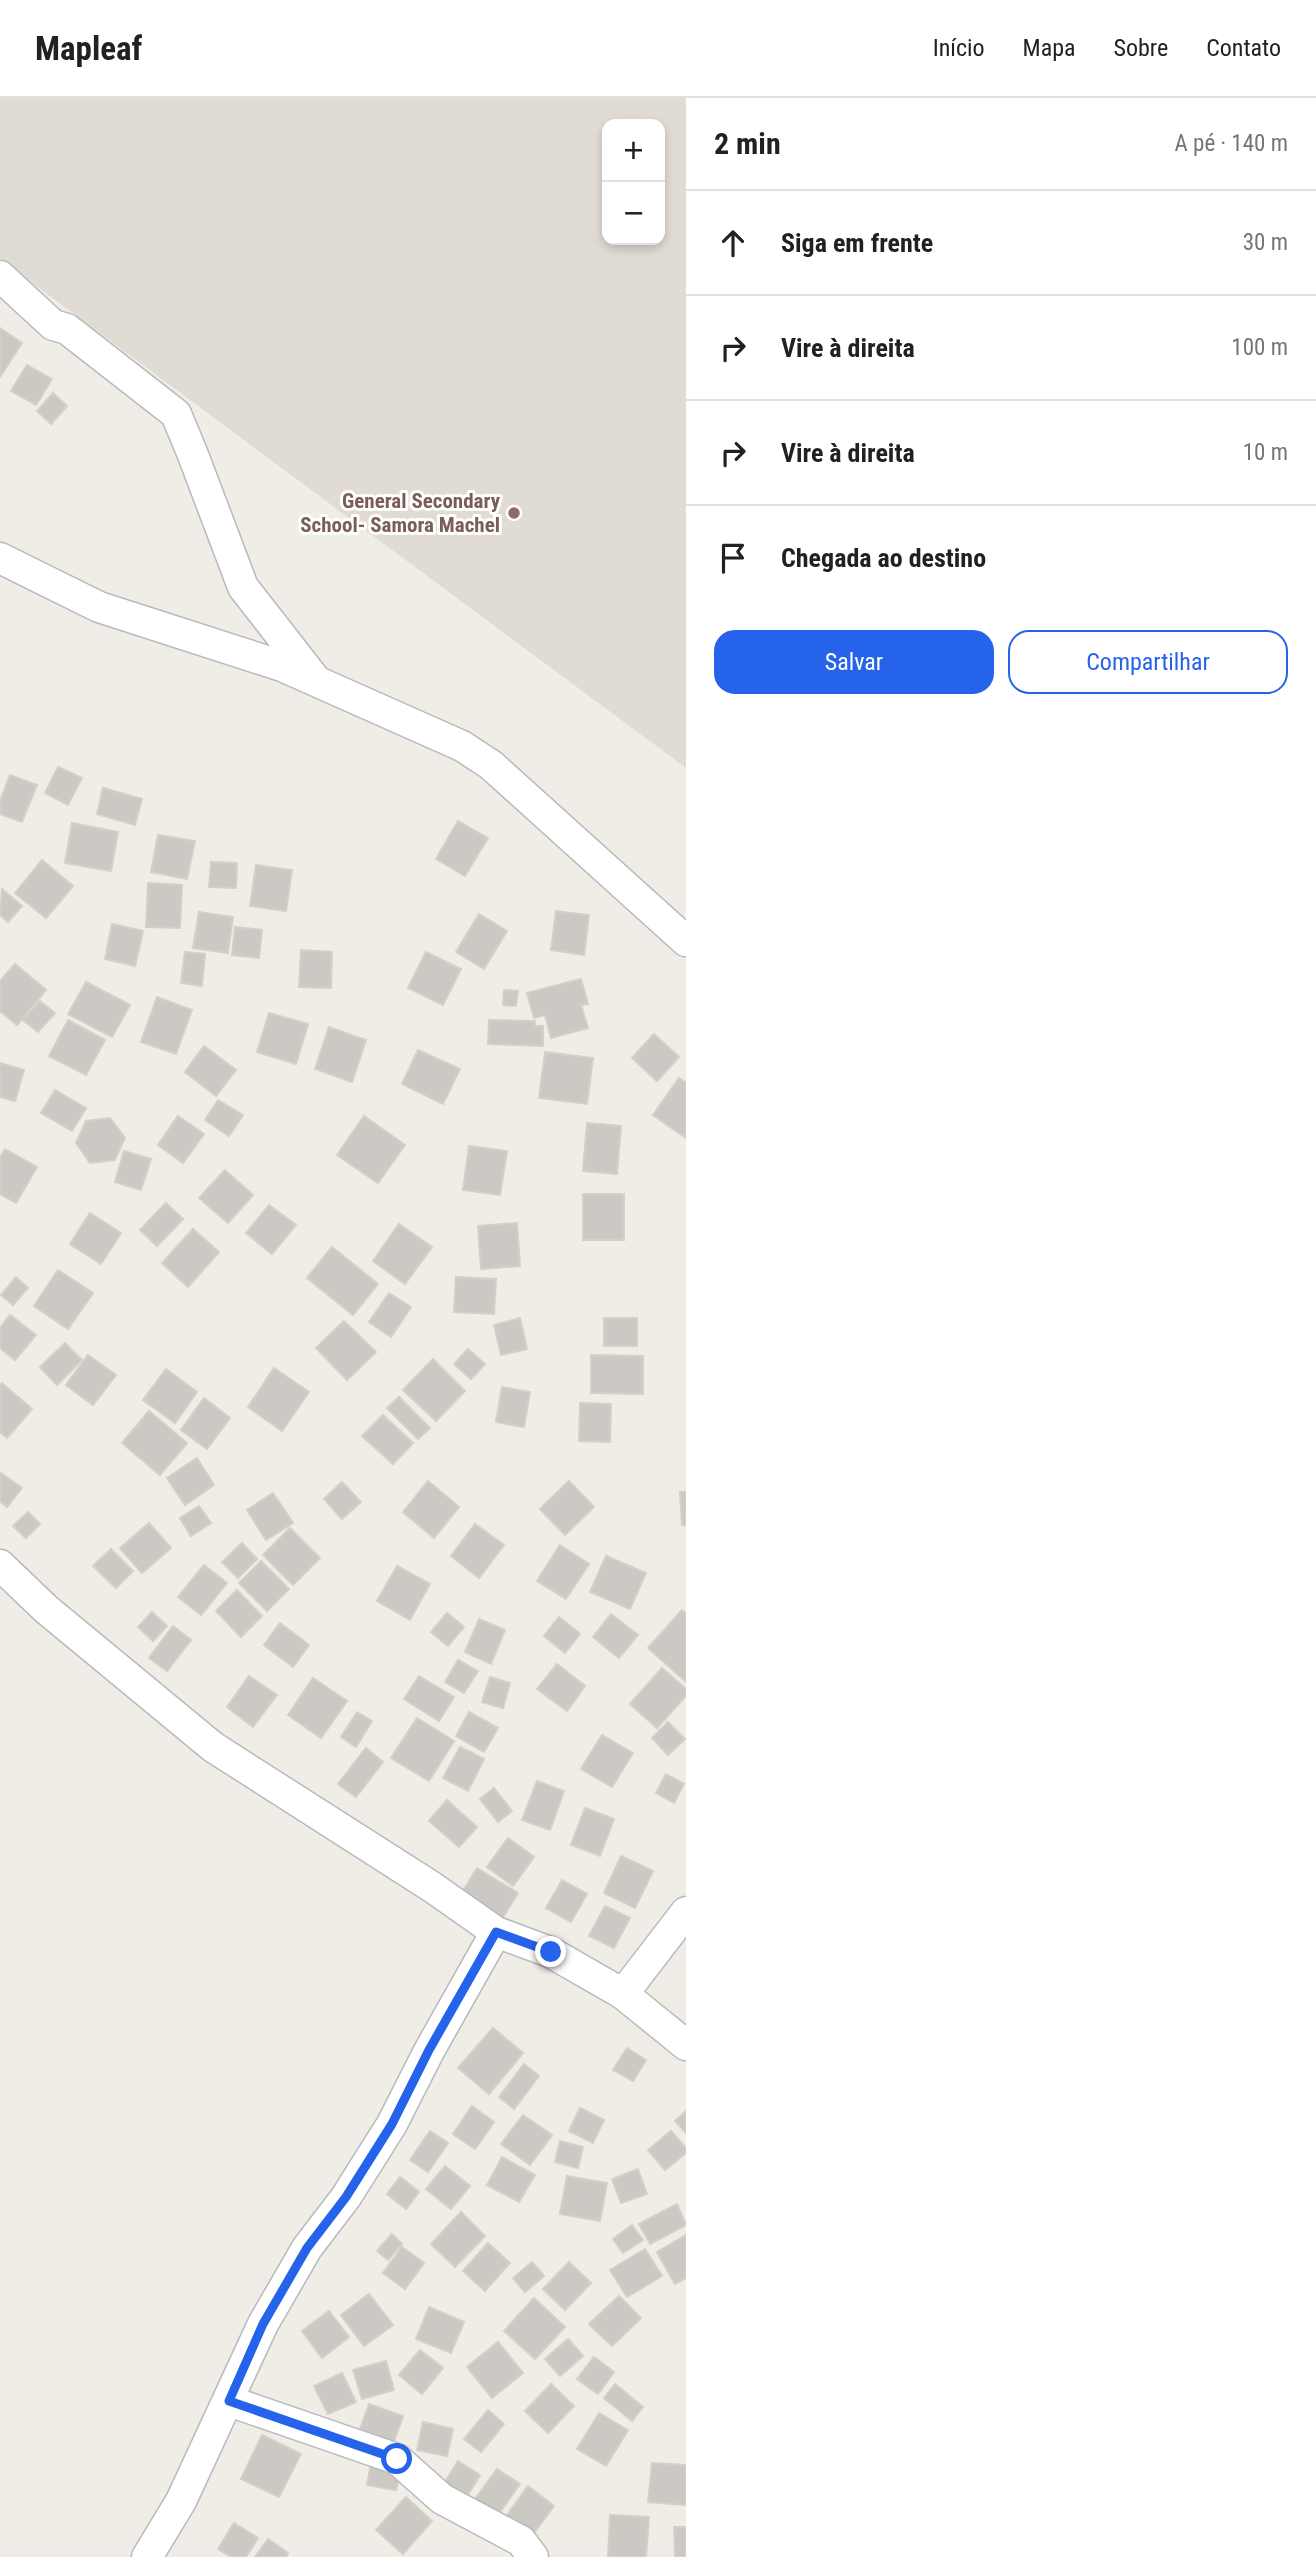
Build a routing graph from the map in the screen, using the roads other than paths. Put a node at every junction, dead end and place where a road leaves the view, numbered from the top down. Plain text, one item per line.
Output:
1 (0, 276) edge
2 (0, 558) edge
3 (317, 681) junction
4 (686, 941) edge
5 (0, 1565) edge
6 (686, 1912) edge
7 (496, 1932) junction
8 (623, 1994) junction
9 (686, 2045) edge
10 (229, 2401) junction
11 (147, 2557) edge
12 (533, 2557) edge

1 - 3 street
2 - 3 street
3 - 4 street
5 - 7 street
6 - 8 street
7 - 8 street
7 - 10 street
8 - 9 street
10 - 11 street
10 - 12 street

